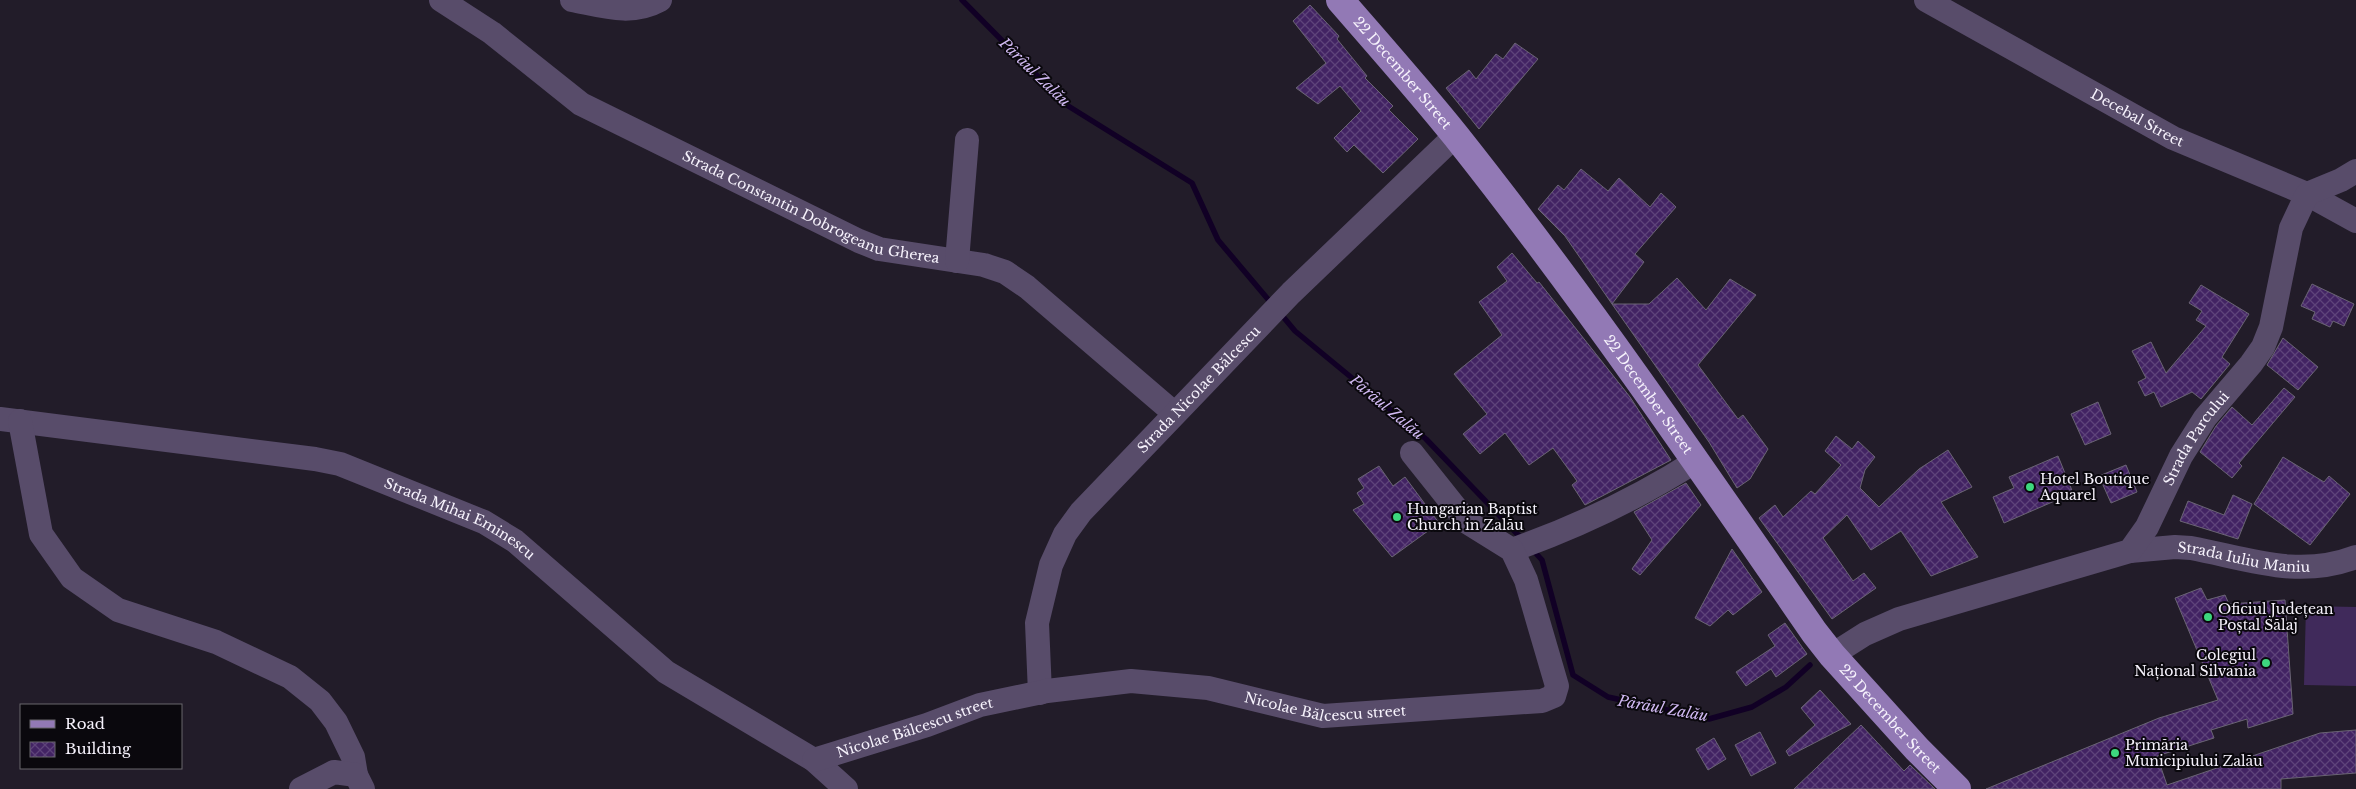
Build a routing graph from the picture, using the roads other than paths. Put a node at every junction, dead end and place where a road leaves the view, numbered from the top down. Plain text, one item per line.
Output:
1 (441, 0) edge
2 (572, 0) edge
3 (660, 0) edge
4 (1340, 0) edge
5 (1926, 0) edge
6 (1456, 135) junction
7 (967, 140) dead end
8 (2356, 171) edge
9 (2307, 194) junction
10 (2356, 222) edge
11 (958, 261) junction
12 (1174, 413) junction
13 (10, 420) edge
14 (1412, 453) dead end
15 (1696, 461) junction
16 (1512, 550) junction
17 (2130, 551) junction
18 (2356, 557) edge
19 (1832, 655) junction
20 (1040, 692) junction
21 (814, 760) junction
22 (359, 782) edge
23 (301, 789) edge
24 (846, 789) edge
25 (1957, 789) edge

1 - 11 street, Strada Constantin Dobrogeanu Gherea
2 - 3 street
4 - 6 main road, 22 December Street
5 - 9 street, Decebal Street
6 - 12 street, Strada Nicolae Bălcescu
6 - 15 main road, 22 December Street
7 - 11 street
8 - 9 street
9 - 10 street, Decebal Street
9 - 17 street, Strada Parcului
11 - 12 street, Strada Constantin Dobrogeanu Gherea
12 - 20 street, Strada Nicolae Bălcescu
13 - 21 street, Strada Mihai Eminescu
13 - 22 street
14 - 16 street
15 - 16 street
15 - 19 main road, 22 December Street
16 - 20 street, Nicolae Bălcescu street
17 - 18 street, Strada Iuliu Maniu
17 - 19 street
19 - 25 main road, 22 December Street
20 - 21 street, Nicolae Bălcescu street
21 - 24 street, Strada Mihai Eminescu
22 - 23 street

